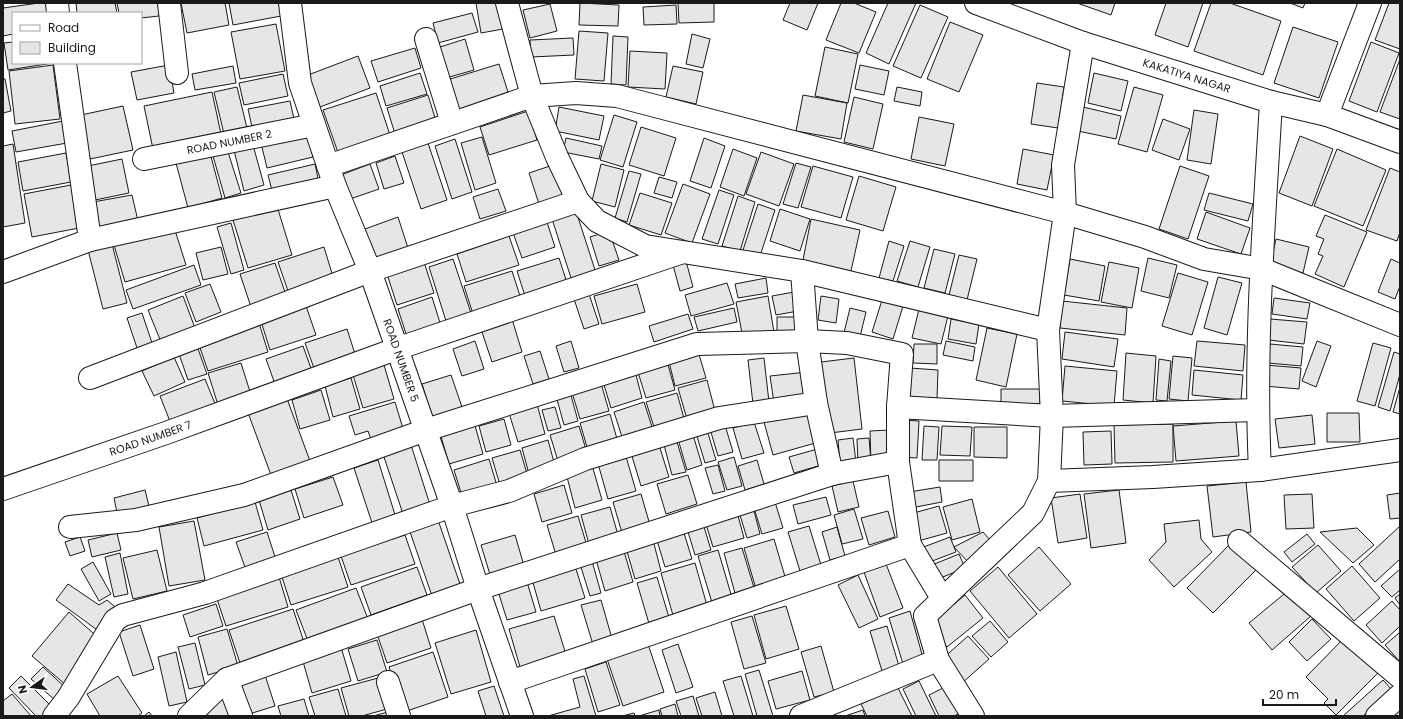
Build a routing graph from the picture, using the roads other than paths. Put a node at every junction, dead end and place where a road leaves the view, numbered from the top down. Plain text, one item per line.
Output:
1 (169, 3) edge
2 (290, 3) edge
3 (507, 3) edge
4 (976, 3) edge
5 (1370, 3) edge
6 (426, 39) dead end
7 (1083, 43) junction
8 (64, 64) edge
9 (177, 73) dead end
10 (532, 96) junction
11 (1271, 102) junction
12 (1327, 115) junction
13 (452, 123) junction
14 (314, 125) junction
15 (1400, 142) edge
16 (144, 159) dead end
17 (332, 176) junction
18 (578, 201) junction
19 (1065, 213) junction
20 (90, 240) junction
21 (680, 253) junction
22 (1262, 270) junction
23 (370, 271) junction
24 (802, 271) junction
25 (3, 272) edge
26 (1400, 325) edge
27 (1048, 330) junction
28 (808, 341) junction
29 (396, 349) junction
30 (90, 378) dead end
31 (816, 403) junction
32 (898, 407) junction
33 (1257, 410) junction
34 (1052, 416) junction
35 (426, 430) junction
36 (1400, 450) edge
37 (898, 462) junction
38 (1260, 470) junction
39 (832, 474) junction
40 (1049, 480) junction
41 (3, 489) edge
42 (452, 506) junction
43 (70, 527) dead end
44 (1239, 541) dead end
45 (910, 545) junction
46 (478, 589) junction
47 (942, 598) junction
48 (938, 660) junction
49 (1400, 677) edge
50 (227, 679) junction
51 (388, 682) dead end
52 (510, 682) junction
53 (1400, 695) edge
54 (72, 707) edge
55 (54, 716) edge
56 (190, 716) edge
57 (241, 716) edge
58 (399, 716) edge
59 (522, 716) edge
60 (801, 716) edge
61 (973, 716) edge
62 (1377, 716) edge

1 - 9 street
2 - 14 street, ROAD NUMBER 5
3 - 10 street
4 - 7 street, KAKATIYA NAGAR
5 - 12 street
6 - 13 street
7 - 11 street, KAKATIYA NAGAR
7 - 19 street
8 - 20 street
10 - 13 street
10 - 18 street
10 - 19 street
11 - 12 street, KAKATIYA NAGAR
11 - 22 street
12 - 15 street, KAKATIYA NAGAR
13 - 17 street
14 - 16 street, ROAD NUMBER 2
14 - 17 street, ROAD NUMBER 5
17 - 20 street
17 - 23 street, ROAD NUMBER 5
18 - 21 street
18 - 23 street
19 - 22 street
19 - 27 street
20 - 25 street
21 - 24 street
21 - 29 street, ROAD NUMBER 7
22 - 26 street
22 - 33 street
23 - 29 street, ROAD NUMBER 5
23 - 30 street
24 - 27 street
24 - 28 street
27 - 34 street
28 - 31 street
28 - 32 street
28 - 35 street
29 - 35 street, ROAD NUMBER 5
29 - 41 street, ROAD NUMBER 7
31 - 39 street
31 - 42 street
32 - 34 street
32 - 37 street
33 - 34 street
33 - 38 street
34 - 40 street
35 - 42 street, ROAD NUMBER 5
35 - 43 street
36 - 38 street
37 - 39 street
37 - 45 street
38 - 40 street
39 - 46 street
40 - 47 street
42 - 46 street, ROAD NUMBER 5
42 - 54 street
44 - 49 street
45 - 47 street
45 - 52 street
46 - 50 street
46 - 52 street, ROAD NUMBER 5
47 - 48 street
48 - 60 street
48 - 61 street
50 - 56 street
50 - 57 street
51 - 58 street
52 - 59 street, ROAD NUMBER 5
53 - 62 street
54 - 55 street

